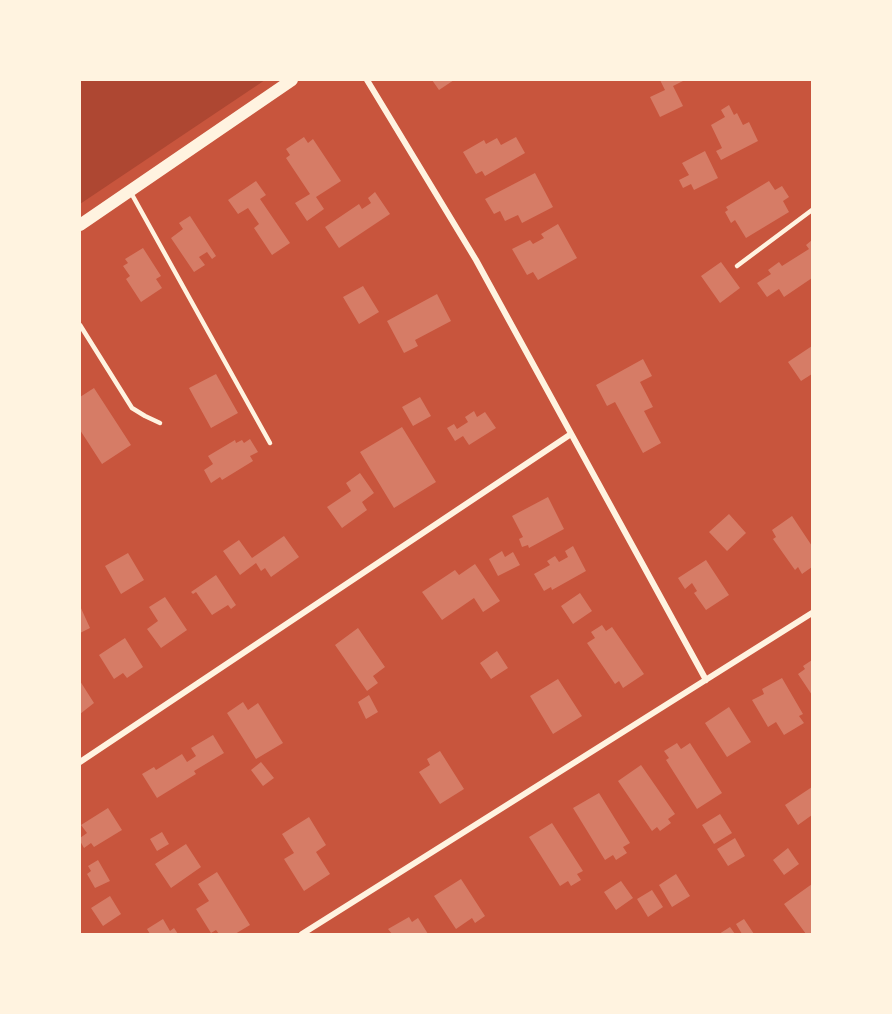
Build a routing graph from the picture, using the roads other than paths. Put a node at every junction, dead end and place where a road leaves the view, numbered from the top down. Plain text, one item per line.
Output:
1 (292, 80) edge
2 (367, 80) edge
3 (130, 191) junction
4 (813, 210) edge
5 (80, 225) edge
6 (737, 266) dead end
7 (80, 325) edge
8 (160, 423) dead end
9 (571, 434) junction
10 (270, 443) dead end
11 (813, 613) edge
12 (706, 680) junction
13 (80, 762) edge
14 (302, 934) edge

1 - 3 main road
2 - 9 street
3 - 5 main road
3 - 10 lane
4 - 6 lane
7 - 8 lane
9 - 12 street
9 - 13 street
11 - 12 street
12 - 14 street

